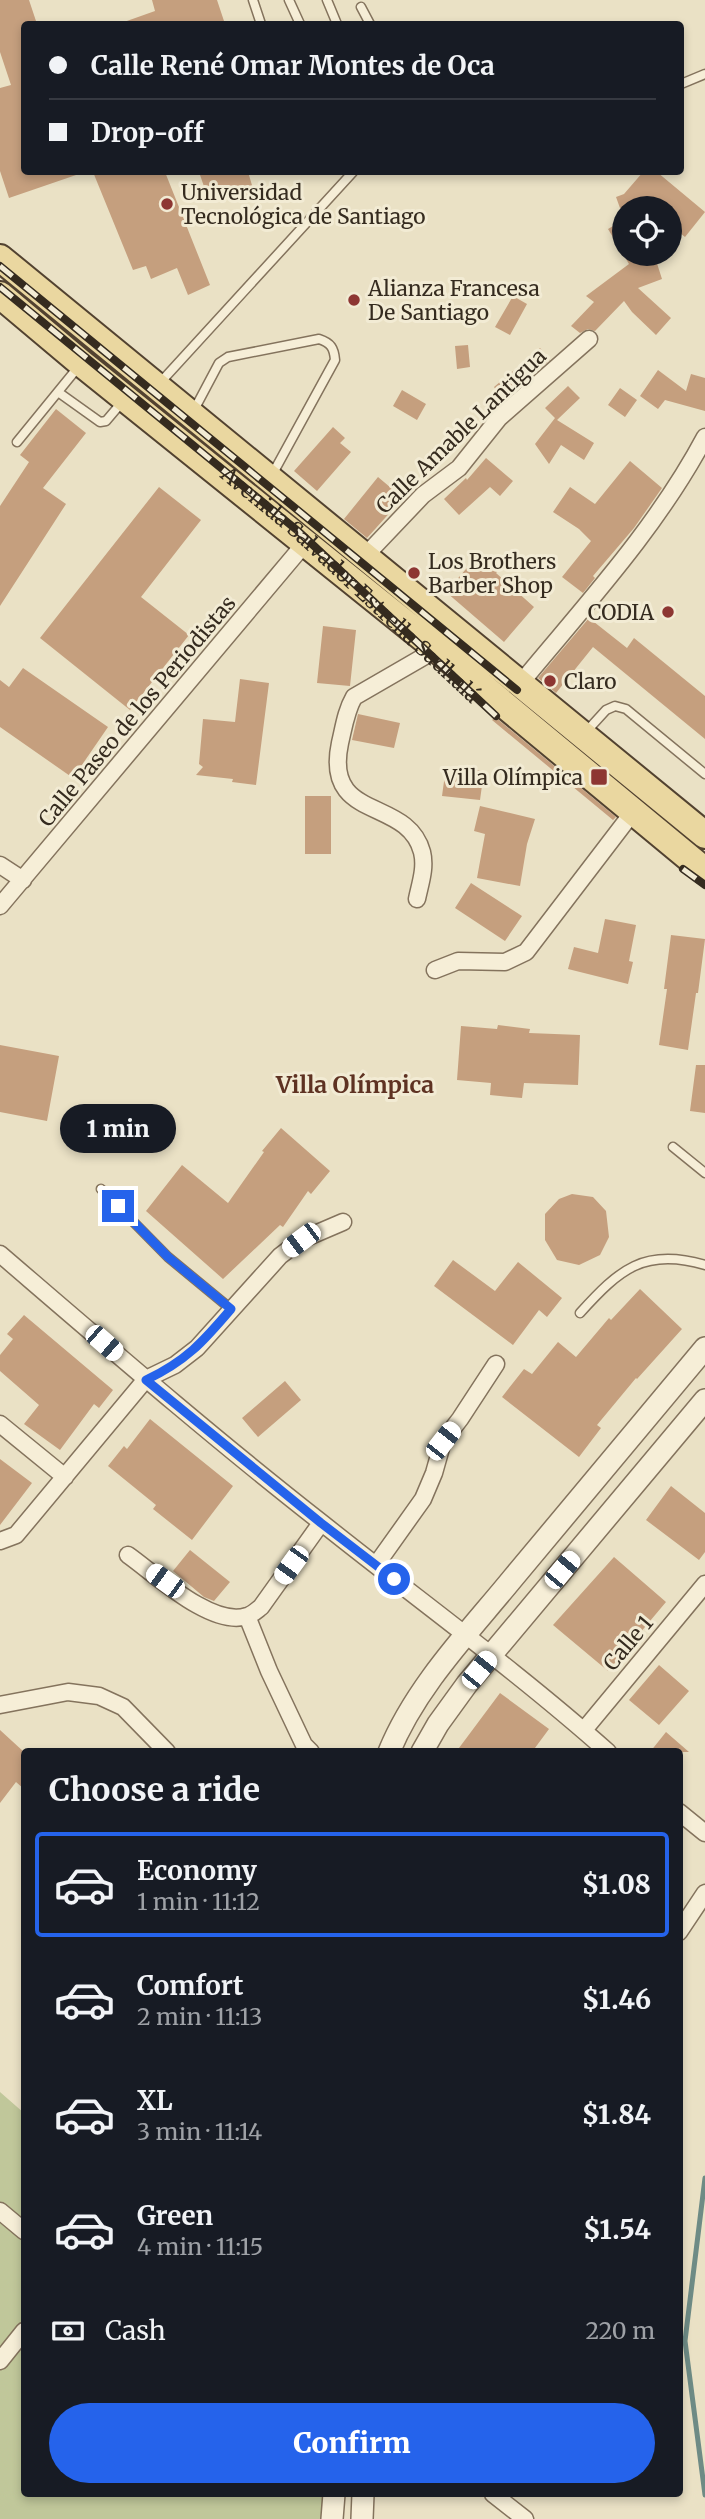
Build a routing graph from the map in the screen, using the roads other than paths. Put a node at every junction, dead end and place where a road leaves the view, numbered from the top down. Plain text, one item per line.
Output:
1 (253, 0) edge
2 (289, 0) edge
3 (327, 0) edge
4 (361, 7) dead end
5 (260, 21) edge
6 (299, 21) edge
7 (336, 21) edge
8 (368, 21) edge
9 (705, 74) edge
10 (684, 83) edge
11 (350, 175) edge
12 (0, 258) edge
13 (0, 295) edge
14 (589, 339) dead end
15 (81, 363) junction
16 (156, 387) junction
17 (58, 392) junction
18 (125, 398) junction
19 (191, 414) junction
20 (705, 437) edge
21 (18, 442) dead end
22 (270, 479) junction
23 (306, 542) junction
24 (365, 556) junction
25 (436, 649) junction
26 (520, 684) junction
27 (582, 735) junction
28 (705, 774) edge
29 (633, 812) junction
30 (705, 835) edge
31 (0, 864) edge
32 (705, 871) edge
33 (23, 880) junction
34 (417, 900) dead end
35 (0, 906) edge
36 (435, 971) dead end
37 (673, 1147) dead end
38 (705, 1173) edge
39 (101, 1189) dead end
40 (343, 1222) dead end
41 (0, 1254) edge
42 (705, 1265) edge
43 (231, 1309) junction
44 (580, 1313) dead end
45 (705, 1348) edge
46 (496, 1364) dead end
47 (146, 1380) junction
48 (705, 1400) edge
49 (0, 1424) edge
50 (65, 1477) junction
51 (321, 1523) junction
52 (0, 1541) edge
53 (128, 1555) dead end
54 (376, 1565) junction
55 (705, 1584) edge
56 (247, 1616) junction
57 (466, 1635) junction
58 (491, 1655) junction
59 (0, 1705) edge
60 (584, 1730) junction
61 (163, 1748) edge
62 (307, 1748) edge
63 (391, 1748) edge
64 (424, 1748) edge
65 (604, 1748) edge
66 (683, 1815) edge
67 (705, 1833) edge
68 (705, 1892) edge
69 (683, 1926) edge
70 (0, 2211) edge
71 (21, 2228) edge
72 (21, 2334) edge
73 (0, 2361) edge
74 (334, 2497) edge
75 (363, 2497) edge
76 (497, 2497) edge
77 (332, 2519) edge
78 (362, 2519) edge
79 (525, 2519) edge

1 - 5 lane
2 - 6 lane
3 - 7 lane
4 - 8 lane
9 - 10 lane
11 - 16 lane
12 - 16 main road, Avenida Salvador Estrella Sadhalá
13 - 15 main road, Avenida Salvador Estrella Sadhalá
14 - 24 street, Calle Amable Lantigua
15 - 17 lane
15 - 18 main road, Avenida Salvador Estrella Sadhalá
16 - 19 main road, Avenida Salvador Estrella Sadhalá
17 - 18 lane
17 - 21 lane
18 - 23 main road, Avenida Salvador Estrella Sadhalá
19 - 22 main road, Avenida Salvador Estrella Sadhalá
19 - 22 lane
20 - 26 street
22 - 24 main road, Avenida Salvador Estrella Sadhalá
23 - 25 main road, Avenida Salvador Estrella Sadhalá
23 - 33 street, Calle Paseo de los Periodistas
24 - 26 main road, Avenida Salvador Estrella Sadhalá
25 - 29 main road, Avenida Salvador Estrella Sadhalá
25 - 34 street
26 - 27 main road, Avenida Salvador Estrella Sadhalá
27 - 28 lane
27 - 30 main road, Avenida Salvador Estrella Sadhalá
29 - 32 main road, Avenida Salvador Estrella Sadhalá
29 - 36 street
31 - 33 street
33 - 35 street, Calle Paseo de los Periodistas
37 - 38 lane
39 - 43 lane
40 - 43 street
41 - 47 street
42 - 44 lane
43 - 47 street
45 - 57 street
46 - 54 street
47 - 50 street
47 - 51 street
48 - 58 street
49 - 50 street
50 - 52 street
51 - 54 street
51 - 56 street
53 - 56 street
54 - 57 street
55 - 60 street, Calle 1
56 - 62 street
57 - 58 street
57 - 63 street
58 - 60 street
58 - 64 street
59 - 61 street
60 - 65 street
66 - 67 street
68 - 69 street
70 - 71 street
72 - 73 street
74 - 77 street
75 - 78 street
76 - 79 street

